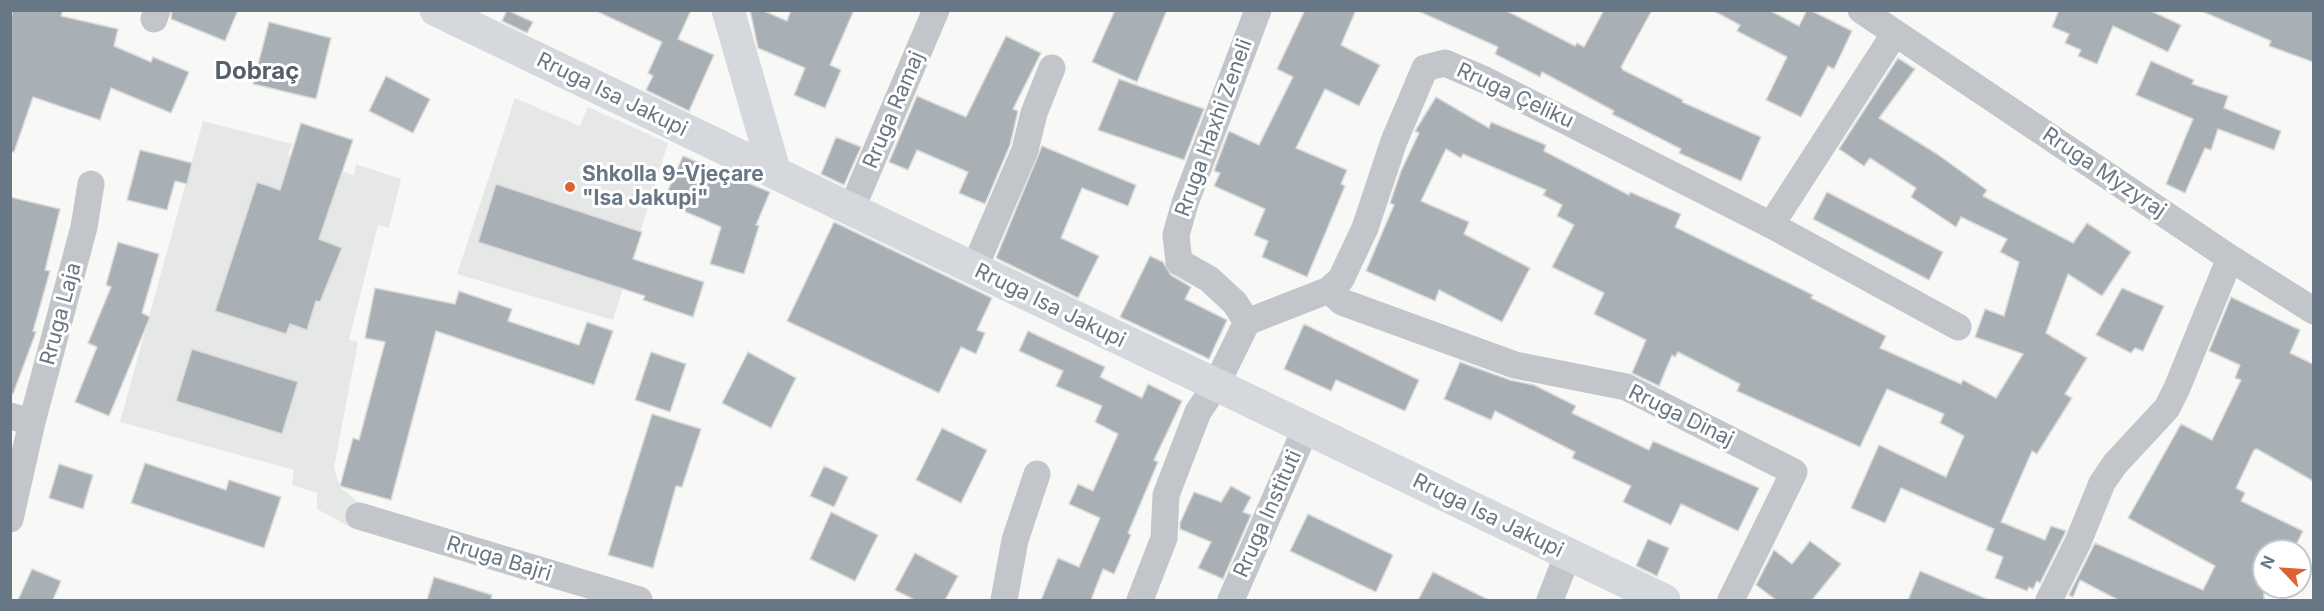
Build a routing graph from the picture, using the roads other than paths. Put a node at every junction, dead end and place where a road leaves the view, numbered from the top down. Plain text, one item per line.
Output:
1 (436, 10) edge
2 (729, 10) edge
3 (936, 10) edge
4 (1258, 10) edge
5 (1861, 10) edge
6 (1895, 33) junction
7 (1052, 68) dead end
8 (775, 173) junction
9 (91, 184) dead end
10 (851, 210) junction
11 (1772, 225) junction
12 (2230, 258) junction
13 (974, 269) junction
14 (1329, 290) junction
15 (2313, 310) edge
16 (1247, 322) junction
17 (1958, 327) dead end
18 (1216, 385) junction
19 (21, 419) edge
20 (1305, 428) junction
21 (1037, 474) dead end
22 (359, 516) dead end
23 (10, 519) edge
24 (1568, 555) junction
25 (639, 600) edge
26 (1004, 600) edge
27 (1140, 600) edge
28 (1231, 600) edge
29 (1550, 600) edge
30 (1664, 600) edge
31 (1731, 600) edge
32 (2049, 600) edge

1 - 8 street, Rruga Isa Jakupi
2 - 8 street
3 - 10 street, Rruga Ramaj
4 - 16 street, Rruga Haxhi Zeneli
5 - 6 street, Rruga Myzyraj
6 - 11 street
6 - 12 street, Rruga Myzyraj
7 - 13 street
8 - 10 street, Rruga Isa Jakupi
9 - 19 street, Rruga Laja
10 - 13 street, Rruga Isa Jakupi
11 - 14 street, Rruga Çeliku
11 - 17 street, Rruga Çeliku
12 - 15 street, Rruga Myzyraj
12 - 32 street
13 - 18 street, Rruga Isa Jakupi
14 - 16 street
14 - 31 street, Rruga Dinaj
16 - 18 street
18 - 20 street, Rruga Isa Jakupi
18 - 27 street
19 - 23 street, Rruga Laja
20 - 24 street, Rruga Isa Jakupi
20 - 28 street, Rruga Instituti
21 - 26 street
22 - 25 street, Rruga Bajri
24 - 29 street
24 - 30 street, Rruga Isa Jakupi

